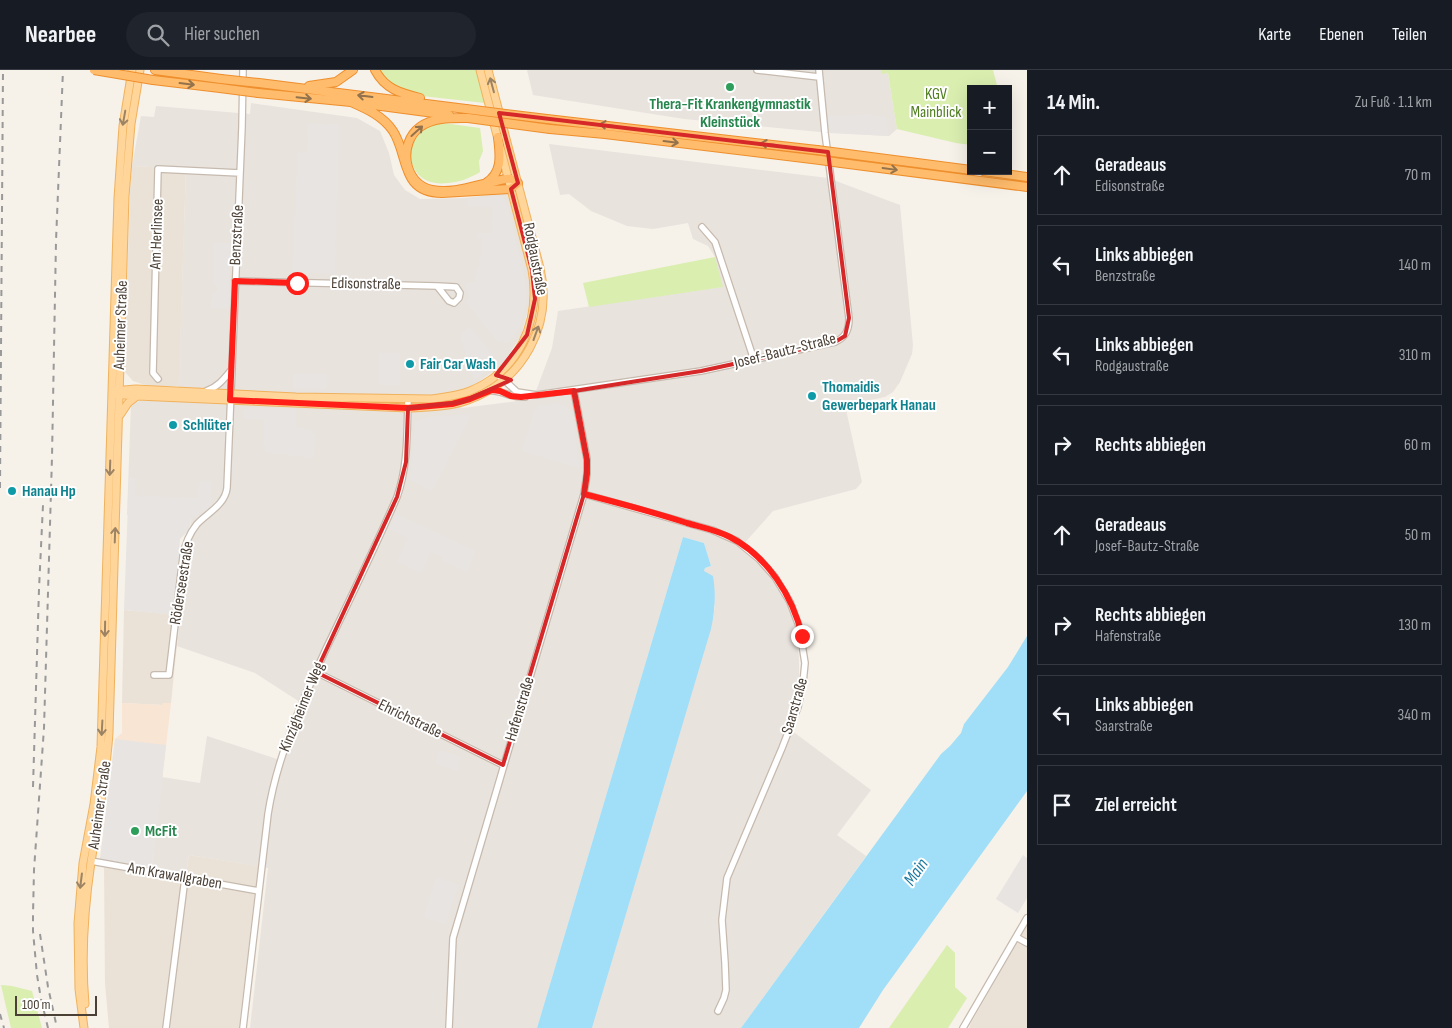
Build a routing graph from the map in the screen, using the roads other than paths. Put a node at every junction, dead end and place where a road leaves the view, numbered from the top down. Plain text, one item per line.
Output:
1 (94, 70) edge
2 (132, 70) edge
3 (140, 70) edge
4 (155, 70) edge
5 (243, 70) edge
6 (353, 70) edge
7 (374, 70) edge
8 (480, 70) edge
9 (488, 70) edge
10 (757, 70) edge
11 (819, 73) edge
12 (296, 88) junction
13 (351, 102) junction
14 (466, 108) junction
15 (468, 118) junction
16 (498, 137) junction
17 (967, 169) edge
18 (240, 173) junction
19 (1012, 175) edge
20 (1027, 177) edge
21 (509, 179) junction
22 (518, 182) junction
23 (483, 184) junction
24 (1027, 187) edge
25 (511, 189) junction
26 (702, 226) dead end
27 (235, 281) junction
28 (436, 286) dead end
29 (754, 360) junction
30 (232, 369) junction
31 (120, 370) junction
32 (496, 375) junction
33 (158, 379) dead end
34 (504, 380) junction
35 (113, 384) junction
36 (497, 385) junction
37 (488, 391) junction
38 (574, 391) junction
39 (137, 392) junction
40 (204, 392) junction
41 (502, 392) junction
42 (119, 393) junction
43 (534, 396) junction
44 (230, 397) junction
45 (408, 400) junction
46 (112, 402) junction
47 (408, 408) junction
48 (118, 417) junction
49 (584, 494) junction
50 (106, 580) junction
51 (114, 581) junction
52 (316, 672) junction
53 (154, 675) dead end
54 (503, 765) junction
55 (91, 861) junction
56 (185, 878) junction
57 (259, 890) junction
58 (1027, 918) edge
59 (1016, 937) junction
60 (1027, 943) edge
61 (718, 1011) dead end
62 (84, 1028) edge
63 (88, 1028) edge
64 (166, 1028) edge
65 (243, 1028) edge
66 (449, 1028) edge
67 (963, 1028) edge

1 -> 13 highway, bridge
2 -> 35 main road, Auheimer Straße
3 - 31 main road, Auheimer Straße
4 - 12 highway, bridge
5 - 18 street, Benzstraße
6 - 12 highway
7 - 14 highway
8 - 16 main road, Rodgaustraße
22 -> 9 main road, Rodgaustraße
10 - 11 street
11 - 29 street, Josef-Bautz-Straße
14 -> 12 highway
13 - 15 highway
13 - 25 highway
17 -> 14 highway, bridge
23 -> 15 highway
15 -> 24 highway, bridge
16 - 21 main road, Rodgaustraße
16 - 23 highway
18 - 27 street, Benzstraße
18 - 33 street, Am Herlinsee
19 - 20 highway
21 - 22 highway
21 - 23 highway
21 - 25 main road, Rodgaustraße
22 - 25 highway
34 -> 22 main road, Rodgaustraße
25 - 32 main road, Rodgaustraße
26 - 29 street
27 - 28 street, Edisonstraße
27 - 30 street, Benzstraße
29 - 38 street, Josef-Bautz-Straße
30 - 40 street
30 - 44 street, Benzstraße
31 - 39 main road
31 - 42 main road, Auheimer Straße
32 - 34 street, Josef-Bautz-Straße
32 - 36 street
32 - 45 main road, Rodgaustraße
34 - 36 main road, Rodgaustraße
34 - 43 street, Josef-Bautz-Straße
35 - 42 main road
35 - 46 main road, Auheimer Straße
36 - 37 main road, Rodgaustraße
36 - 41 street
37 - 41 street
37 - 47 main road, Rodgaustraße
38 - 43 street, Josef-Bautz-Straße
38 - 49 street, Hafenstraße
39 - 40 main road, Rodgaustraße
39 - 42 main road, Rodgaustraße
39 - 44 main road, Rodgaustraße
39 - 48 main road
40 - 44 main road, Rodgaustraße
41 - 43 street
42 - 46 main road
42 - 48 main road, Auheimer Straße
44 - 45 main road, Rodgaustraße
44 - 47 main road, Rodgaustraße
44 - 53 street, Röderseestraße
45 - 47 street, Kinzigheimer Weg
46 -> 50 main road, Auheimer Straße
47 - 52 street, Kinzigheimer Weg
51 -> 48 main road, Auheimer Straße
49 - 54 street, Hafenstraße
49 - 61 street, Saarstraße
50 - 51 street
50 -> 62 main road, Auheimer Straße
51 - 55 main road, Auheimer Straße
52 - 54 street, Ehrichstraße
52 - 57 street, Kinzigheimer Weg
54 - 66 street, Hafenstraße
55 - 56 street, Am Krawallgraben
55 - 63 main road, Auheimer Straße
56 - 57 street, Am Krawallgraben
56 - 64 street
57 - 65 street, Kinzigheimer Weg
58 - 59 street
59 - 60 street
59 - 67 street

